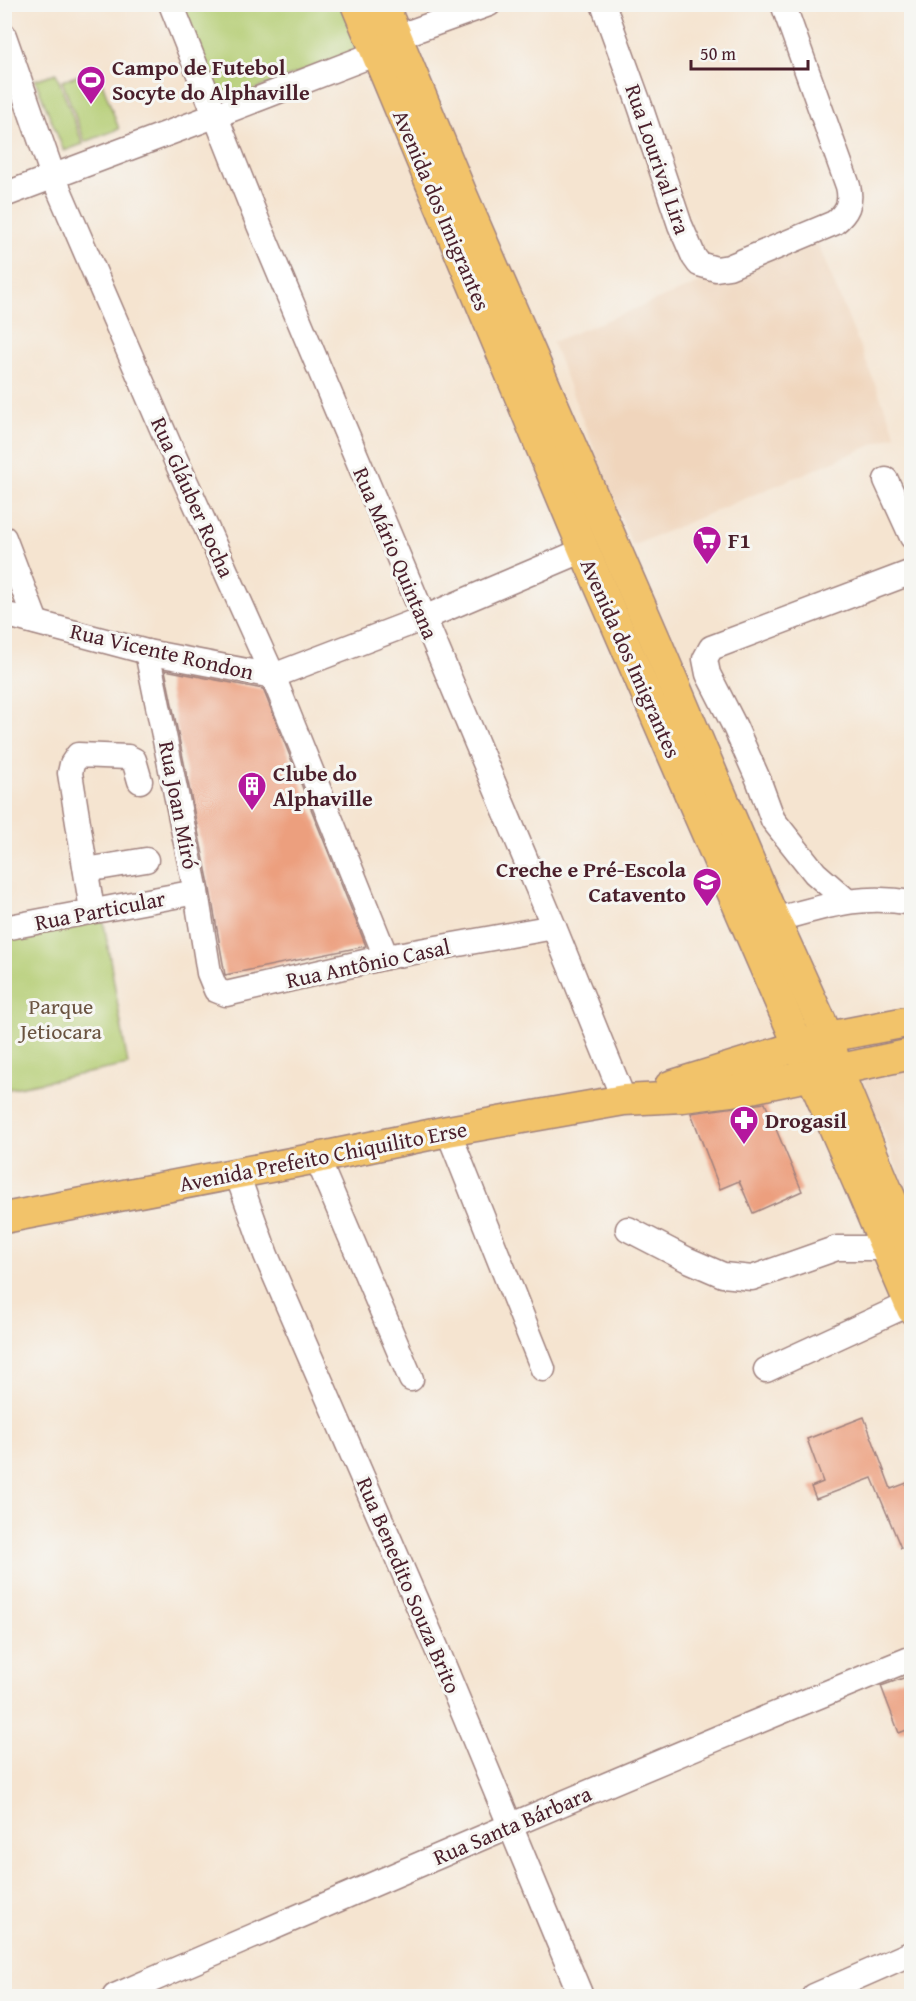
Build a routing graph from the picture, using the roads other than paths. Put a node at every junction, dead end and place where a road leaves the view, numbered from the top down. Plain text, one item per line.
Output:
1 (171, 4) edge
2 (356, 4) edge
3 (384, 4) edge
4 (489, 4) edge
5 (603, 4) edge
6 (783, 4) edge
7 (4, 36) edge
8 (387, 45) junction
9 (214, 116) junction
10 (52, 176) junction
11 (4, 195) edge
12 (886, 480) dead end
13 (912, 537) edge
14 (4, 538) edge
15 (584, 550) junction
16 (912, 572) edge
17 (4, 614) edge
18 (424, 618) junction
19 (36, 622) junction
20 (641, 645) junction
21 (147, 652) junction
22 (273, 675) junction
23 (140, 782) dead end
24 (146, 860) dead end
25 (86, 870) junction
26 (196, 892) junction
27 (847, 901) junction
28 (912, 903) edge
29 (92, 910) junction
30 (774, 920) junction
31 (554, 927) junction
32 (4, 928) edge
33 (386, 957) junction
34 (207, 958) joint
35 (912, 1021) edge
36 (828, 1037) junction
37 (799, 1046) junction
38 (912, 1054) edge
39 (824, 1073) junction
40 (633, 1099) junction
41 (448, 1131) junction
42 (317, 1158) junction
43 (237, 1174) junction
44 (4, 1218) edge
45 (628, 1229) dead end
46 (899, 1249) edge
47 (911, 1304) edge
48 (543, 1369) dead end
49 (766, 1370) dead end
50 (411, 1379) dead end
51 (912, 1658) edge
52 (510, 1826) junction
53 (912, 1953) edge
54 (115, 1996) edge
55 (581, 1996) edge
56 (814, 1996) edge

1 - 9 street, Rua Mário Quintana
2 - 8 main road, Avenida dos Imigrantes
3 - 8 main road, Avenida dos Imigrantes
4 - 8 street
5 - 6 street, Rua Lourival Lira
7 - 10 street, Rua Gláuber Rocha
8 - 9 street
8 - 15 main road, Avenida dos Imigrantes
8 - 20 main road, Avenida dos Imigrantes
9 - 10 street
9 - 18 street, Rua Mário Quintana
10 - 11 street
10 - 22 street, Rua Gláuber Rocha
12 - 13 street
14 - 19 street
15 - 18 street, Rua Vicente Rondon
15 - 20 main road, Avenida dos Imigrantes
16 - 27 street
17 - 19 street, Rua Vicente Rondon
18 - 22 street, Rua Vicente Rondon
18 - 31 street, Rua Mário Quintana
19 - 21 street, Rua Vicente Rondon
20 - 30 main road, Avenida dos Imigrantes
20 - 37 main road, Avenida dos Imigrantes
21 - 22 street, Rua Vicente Rondon
21 - 26 street, Rua Joan Miró
22 - 33 street, Rua Gláuber Rocha
23 - 25 street
24 - 25 street
25 - 29 street
26 - 29 street, Rua Particular
26 - 34 street, Rua Joan Miró
27 - 28 street
27 - 30 street
29 - 32 street, Rua Particular
30 - 36 main road, Avenida dos Imigrantes
31 - 33 street, Rua Antônio Casal
31 - 40 street, Rua Mário Quintana
33 - 34 street, Rua Antônio Casal
35 - 36 main road, Avenida Prefeito Chiquilito Erse
36 - 37 main road, Avenida Prefeito Chiquilito Erse
36 - 39 main road, Avenida dos Imigrantes
37 - 39 main road, Avenida dos Imigrantes
37 - 40 main road, Avenida Prefeito Chiquilito Erse
38 - 39 main road, Avenida Prefeito Chiquilito Erse
39 - 40 main road, Avenida Prefeito Chiquilito Erse
39 - 46 main road, Avenida dos Imigrantes
40 - 41 main road, Avenida Prefeito Chiquilito Erse
41 - 42 main road, Avenida Prefeito Chiquilito Erse
41 - 48 street
42 - 43 main road, Avenida Prefeito Chiquilito Erse
42 - 50 street
43 - 44 main road, Avenida Prefeito Chiquilito Erse
43 - 52 street, Rua Benedito Souza Brito
45 - 46 street
46 - 47 main road, Avenida dos Imigrantes
47 - 49 street
51 - 52 street, Rua Santa Bárbara
52 - 54 street, Rua Santa Bárbara
52 - 55 street, Rua Benedito Souza Brito
53 - 56 street

